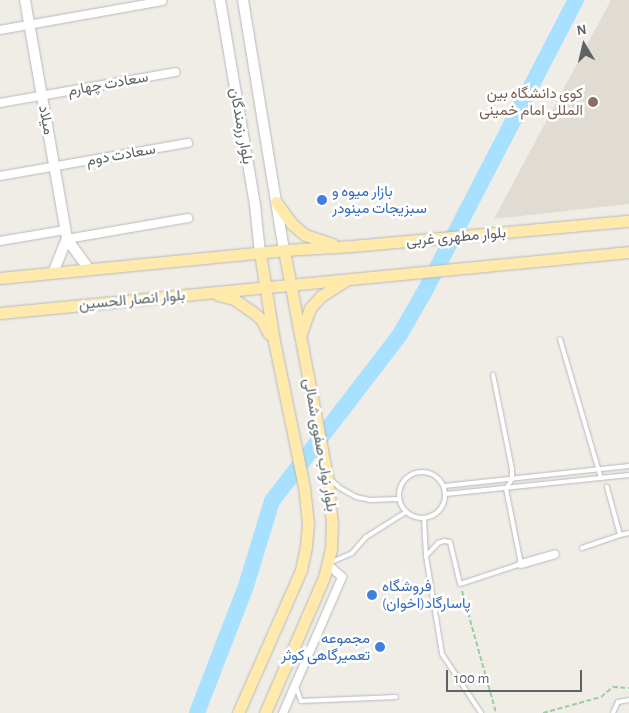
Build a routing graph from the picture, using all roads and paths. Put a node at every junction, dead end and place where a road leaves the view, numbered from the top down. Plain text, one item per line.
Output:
1 (25, 0) edge
2 (220, 0) edge
3 (243, 0) edge
4 (162, 1) edge
5 (29, 24) junction
6 (0, 30) edge
7 (175, 72) dead end
8 (42, 96) junction
9 (0, 103) edge
10 (188, 143) dead end
11 (54, 167) junction
12 (0, 176) edge
13 (276, 202) junction
14 (188, 218) dead end
15 (629, 221) edge
16 (66, 235) junction
17 (0, 242) edge
18 (352, 246) junction
19 (284, 250) junction
20 (629, 252) edge
21 (260, 253) junction
22 (88, 269) junction
23 (53, 273) junction
24 (0, 278) edge
25 (350, 279) junction
26 (291, 285) junction
27 (265, 288) junction
28 (202, 294) junction
29 (0, 313) edge
30 (300, 337) junction
31 (560, 339) dead end
32 (274, 341) junction
33 (493, 376) dead end
34 (629, 466) edge
35 (600, 469) junction
36 (629, 475) edge
37 (327, 476) junction
38 (601, 478) junction
39 (512, 479) junction
40 (444, 486) junction
41 (607, 487) dead end
42 (506, 489) junction
43 (446, 494) junction
44 (399, 499) junction
45 (406, 512) junction
46 (424, 518) junction
47 (629, 533) edge
48 (620, 535) junction
49 (582, 548) dead end
50 (555, 554) dead end
51 (426, 556) junction
52 (327, 564) junction
53 (521, 564) junction
54 (460, 584) junction
55 (296, 685) junction
56 (629, 688) edge
57 (396, 697) dead end
58 (629, 700) edge
59 (266, 711) edge
60 (238, 713) edge
61 (284, 713) edge
62 (481, 713) edge
63 (496, 713) edge
64 (543, 713) edge
65 (613, 713) edge

1 - 5 main road, میلاد
2 - 21 main road, بلوار رزمندگان
3 - 13 main road, بلوار رزمندگان
4 - 5 street
5 - 6 street
5 - 8 main road, میلاد
7 - 8 street, سعادت چهارم
8 - 9 street, سعادت چهارم
8 - 11 main road, میلاد
10 - 11 street, سعادت دوم
11 - 12 street, سعادت دوم
11 - 16 main road, میلاد
13 - 18 main road
13 - 19 main road, بلوار رزمندگان
14 - 16 street
15 - 18 main road, بلوار مطهری غربی
16 - 17 street
16 - 22 main road
16 - 23 main road
18 - 19 main road, بلوار مطهری غربی
19 - 21 main road, بلوار مطهری غربی
19 - 26 main road, بلوار نواب صفوی شمالی
20 - 25 main road, بلوار مطهری غربی
21 - 22 main road
21 - 27 main road, بلوار نواب صفوی شمالی
22 - 23 main road
23 - 24 main road
25 - 26 main road, بلوار مطهری غربی
25 - 30 main road
26 - 27 main road, بلوار انصار الحسین
26 - 30 main road, بلوار نواب صفوی شمالی
27 - 28 main road, بلوار انصار الحسین
27 - 32 main road, بلوار نواب صفوی شمالی
28 - 29 main road, بلوار انصار الحسین
28 - 32 main road
30 - 37 main road, بلوار نواب صفوی شمالی
31 - 35 lane
32 - 60 main road, بلوار نواب صفوی شمالی
33 - 39 lane
34 - 35 lane
35 - 38 lane
35 - 39 lane
36 - 38 lane
37 - 44 lane
37 - 52 main road, بلوار نواب صفوی شمالی
38 - 42 lane
39 - 40 lane
39 - 42 lane
40 - 43 lane
40 - 44 lane
41 - 48 lane
42 - 43 lane
42 - 53 lane
43 - 46 lane
44 - 45 lane
45 - 46 lane
45 - 52 lane
46 - 51 lane
47 - 48 lane
48 - 49 lane
50 - 53 street
51 - 54 lane
51 - 62 lane
52 - 55 street
52 - 59 main road, بلوار نواب صفوی شمالی
53 - 54 lane
54 - 63 path
55 - 57 lane
55 - 61 street
56 - 64 path
58 - 65 lane

